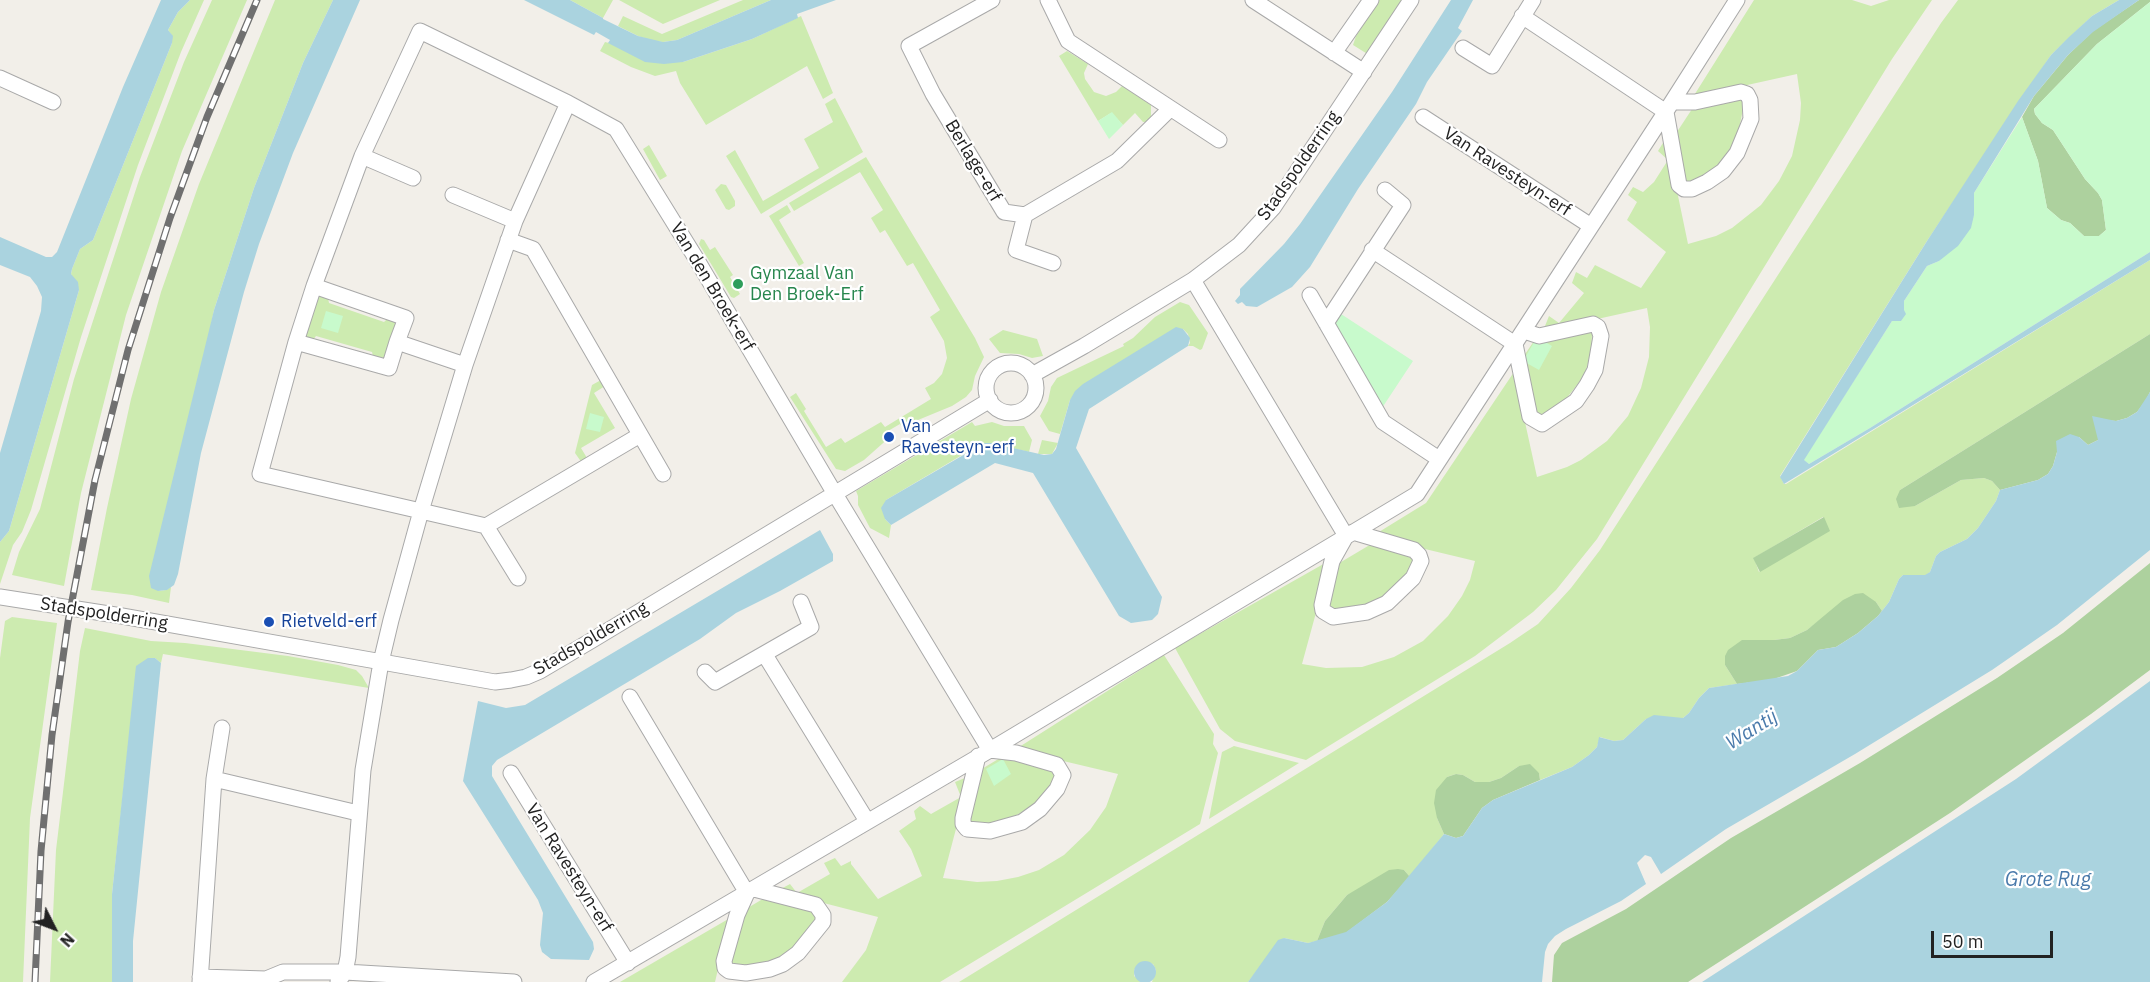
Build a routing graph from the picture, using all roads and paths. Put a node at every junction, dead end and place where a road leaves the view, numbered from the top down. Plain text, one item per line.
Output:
1 (992, 0) edge
2 (1048, 0) edge
3 (1253, 0) edge
4 (1371, 0) edge
5 (1411, 0) edge
6 (1533, 0) edge
7 (1737, 0) edge
8 (1522, 16) junction
9 (1463, 48) dead end
10 (1334, 53) junction
11 (1364, 72) junction
12 (0, 78) edge
13 (53, 102) dead end
14 (568, 103) junction
15 (1669, 107) junction
16 (1170, 109) junction
17 (1423, 117) dead end
18 (1219, 140) dead end
19 (362, 156) junction
20 (413, 178) dead end
21 (1385, 190) dead end
22 (453, 195) dead end
23 (1025, 215) junction
24 (515, 221) junction
25 (1591, 226) junction
26 (508, 240) junction
27 (1372, 250) junction
28 (1053, 264) dead end
29 (1193, 280) junction
30 (314, 286) junction
31 (1310, 295) dead end
32 (1326, 323) junction
33 (1524, 331) junction
34 (296, 342) junction
35 (397, 342) junction
36 (1515, 344) junction
37 (465, 365) junction
38 (1032, 375) junction
39 (990, 400) junction
40 (640, 435) junction
41 (1439, 459) junction
42 (663, 474) dead end
43 (835, 494) junction
44 (421, 510) junction
45 (486, 526) junction
46 (1349, 534) junction
47 (518, 578) dead end
48 (0, 597) edge
49 (801, 602) dead end
50 (765, 655) junction
51 (381, 662) junction
52 (705, 672) dead end
53 (630, 697) dead end
54 (222, 728) dead end
55 (984, 753) junction
56 (511, 773) dead end
57 (214, 779) junction
58 (358, 813) junction
59 (867, 822) junction
60 (750, 891) junction
61 (628, 963) junction
62 (342, 977) edge
63 (200, 979) edge
64 (514, 982) edge
65 (594, 982) edge

1 - 23 street, Berlage-erf
2 - 16 street
3 - 10 street
4 - 10 street
5 - 11 street, Stadspolderring
6 - 8 street
7 - 15 street, Van Ravesteyn-erf
8 - 9 street
8 - 15 street
10 - 11 street
11 - 29 street, Stadspolderring
12 - 13 street
14 - 19 street, Van den Broek-erf
14 - 24 street
14 - 43 street, Van den Broek-erf
15 - 15 street
15 - 25 street, Van Ravesteyn-erf
16 - 18 street
16 - 23 street
17 - 25 street, Van Ravesteyn-erf
19 - 20 street
19 - 30 street, Van den Broek-erf
21 - 27 street
22 - 24 street
23 - 28 street
24 - 26 street
25 - 33 street, Van Ravesteyn-erf
26 - 37 street
26 - 40 street
27 - 32 street
27 - 36 street
29 - 38 street, Stadspolderring
29 - 46 street
30 - 34 street, Van den Broek-erf
30 - 35 street
31 - 32 street
32 - 41 street
33 - 36 street, Van Ravesteyn-erf
33 - 36 street
34 - 35 street
34 - 44 street, Van den Broek-erf
35 - 37 street
36 - 41 street, Van Ravesteyn-erf
37 - 44 street
38 - 39 street
38 - 39 street
39 - 43 street, Stadspolderring
40 - 42 street
40 - 45 street
41 - 46 street, Van Ravesteyn-erf
43 - 51 street, Stadspolderring
43 - 55 street
44 - 45 street, Van den Broek-erf
44 - 51 street
45 - 47 street
46 - 46 street
46 - 55 street, Van Ravesteyn-erf
48 - 51 street, Stadspolderring
49 - 50 street
50 - 52 street
50 - 59 street
51 - 58 street
53 - 60 street
54 - 57 street
55 - 55 street
55 - 59 street, Van Ravesteyn-erf
56 - 61 street, Van Ravesteyn-erf
57 - 58 street
57 - 63 street
58 - 62 street
59 - 60 street, Van Ravesteyn-erf
60 - 60 street
60 - 61 street, Van Ravesteyn-erf
61 - 65 street, Van Ravesteyn-erf
62 - 63 street
62 - 64 street

